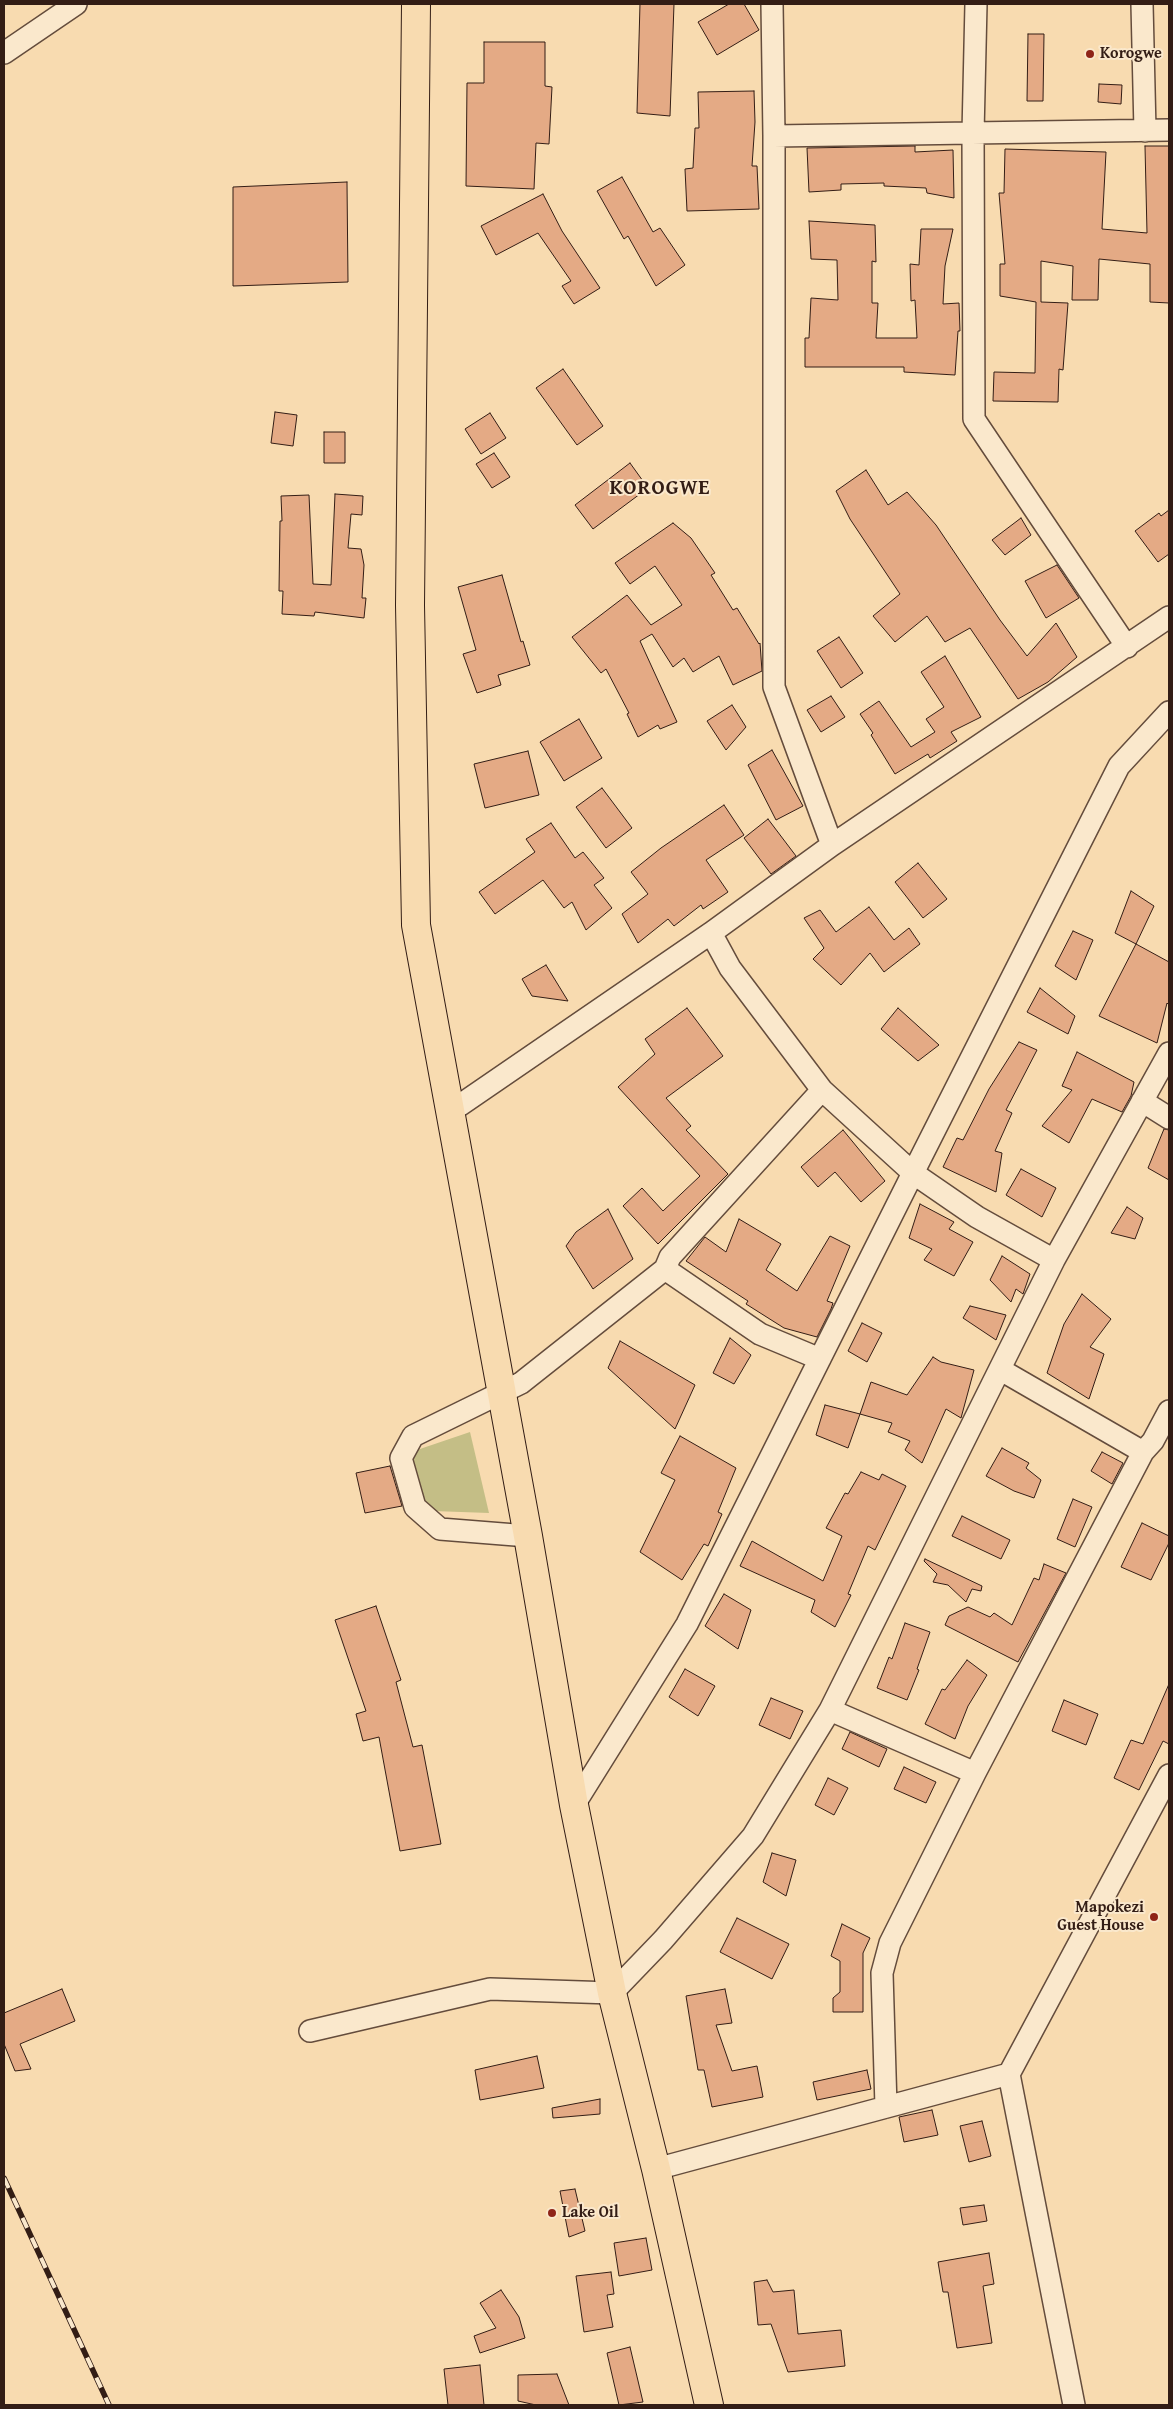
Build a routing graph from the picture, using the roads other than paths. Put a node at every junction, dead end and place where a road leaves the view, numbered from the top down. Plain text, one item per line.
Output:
1 (76, 4) edge
2 (416, 4) edge
3 (772, 4) edge
4 (976, 4) edge
5 (1142, 4) edge
6 (4, 53) edge
7 (1169, 130) edge
8 (1145, 131) junction
9 (973, 133) junction
10 (774, 136) junction
11 (1169, 617) edge
12 (1127, 647) junction
13 (1169, 712) edge
14 (832, 845) junction
15 (712, 933) junction
16 (1169, 1053) edge
17 (822, 1090) junction
18 (1142, 1101) junction
19 (450, 1112) junction
20 (1169, 1118) edge
21 (913, 1174) junction
22 (1054, 1260) junction
23 (665, 1268) junction
24 (820, 1358) junction
25 (1001, 1370) junction
26 (502, 1393) junction
27 (1169, 1410) edge
28 (1143, 1452) junction
29 (528, 1536) junction
30 (830, 1710) junction
31 (975, 1773) junction
32 (1169, 1775) edge
33 (574, 1805) junction
34 (612, 1993) junction
35 (310, 2031) dead end
36 (1009, 2074) junction
37 (886, 2107) junction
38 (656, 2169) junction
39 (709, 2405) edge
40 (1074, 2405) edge

1 - 6 street
2 - 19 highway
3 - 10 street
4 - 9 street
5 - 8 street
7 - 8 street
8 - 9 street
9 - 10 street
9 - 12 street
10 - 14 street
11 - 12 street
12 - 14 street
13 - 21 street
14 - 15 street
15 - 17 street
15 - 19 street
16 - 18 street
17 - 21 street
17 - 23 street
18 - 20 street
18 - 22 street
19 - 26 highway
21 - 22 street
21 - 24 street
22 - 25 street
23 - 24 street
23 - 26 street
24 - 33 street
25 - 28 street
25 - 30 street
26 - 29 highway
26 - 29 street
27 - 28 street
28 - 31 street
29 - 33 highway
30 - 31 street
30 - 34 street
31 - 37 street
32 - 36 street
33 - 34 highway
34 - 35 street
34 - 38 highway
36 - 37 street
36 - 40 street
37 - 38 street
38 - 39 highway

